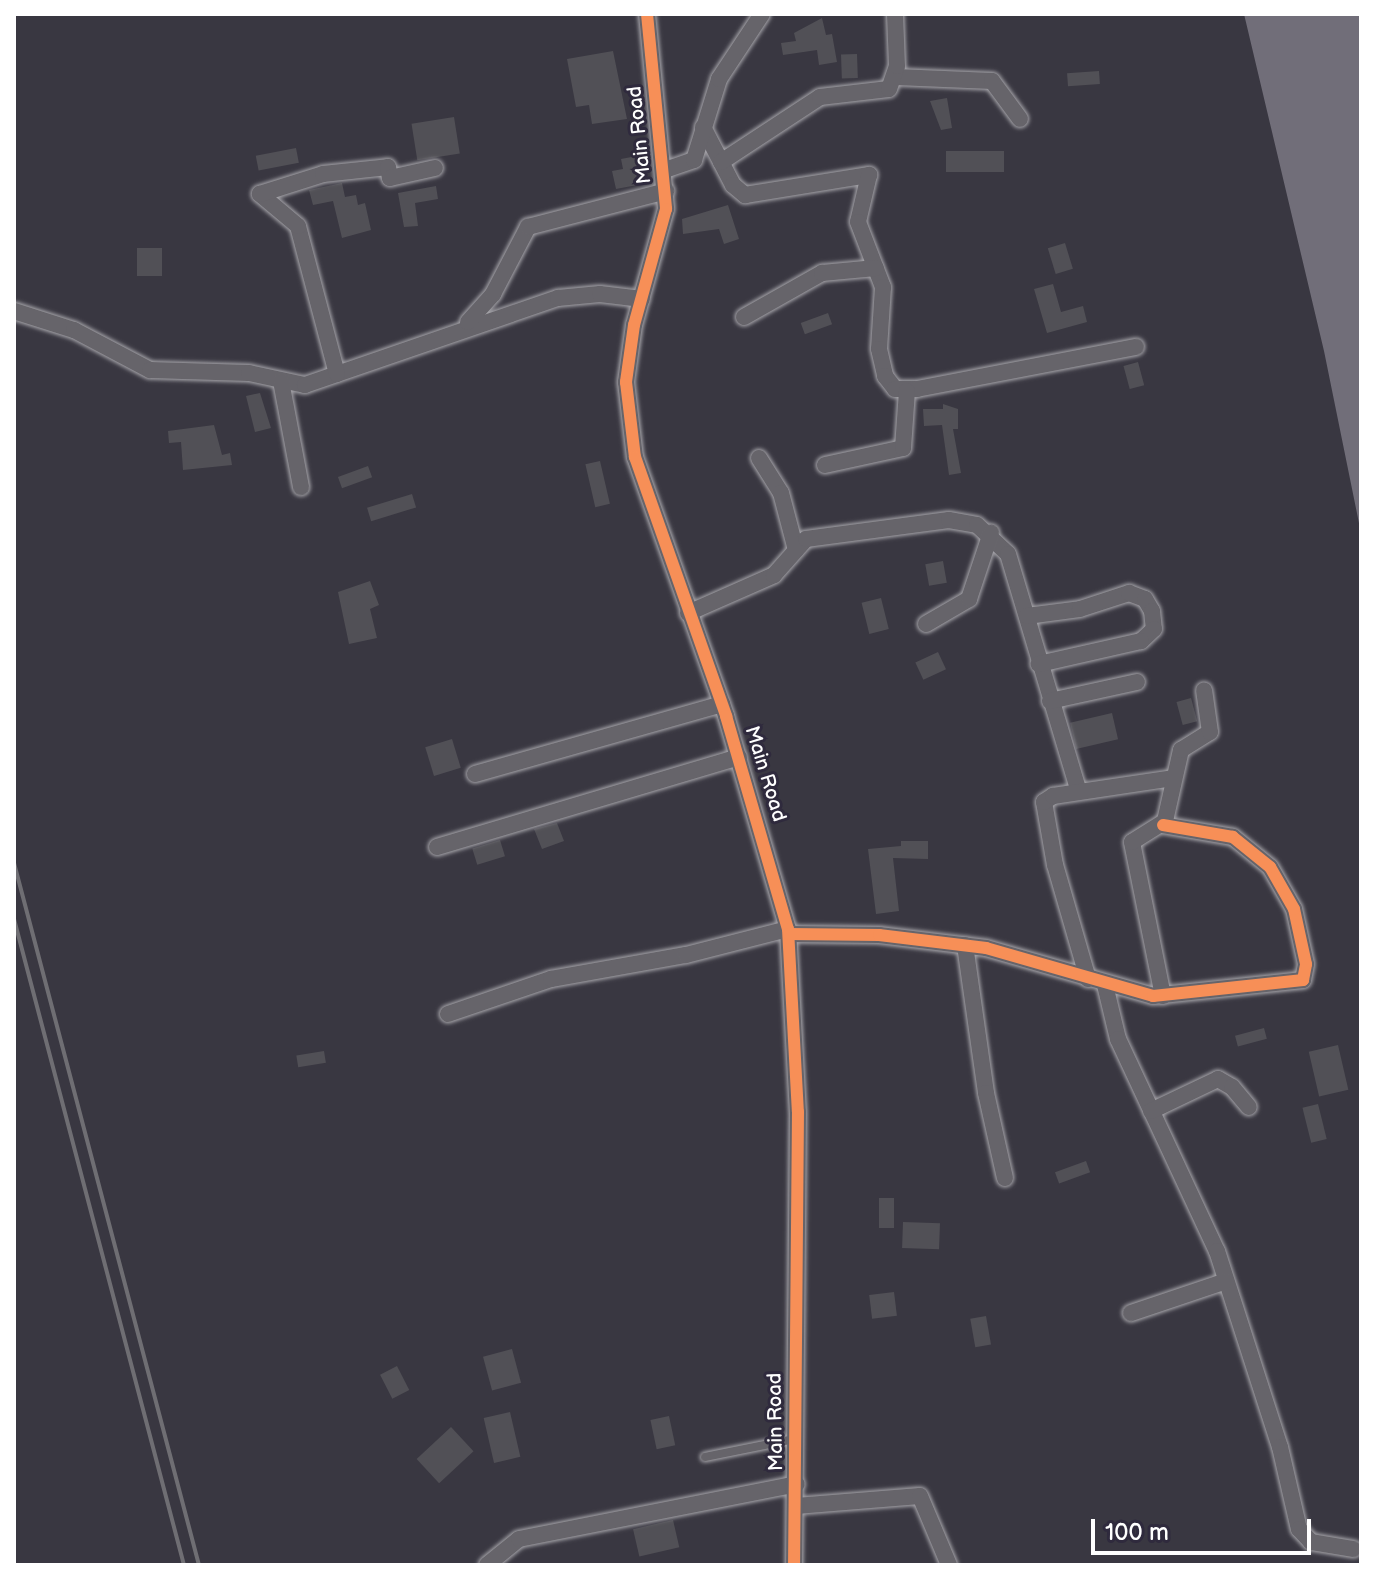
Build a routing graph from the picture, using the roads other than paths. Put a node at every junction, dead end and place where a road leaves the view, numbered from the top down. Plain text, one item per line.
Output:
1 (647, 14) edge
2 (762, 14) edge
3 (895, 14) edge
4 (896, 77) junction
5 (1020, 119) dead end
6 (703, 127) junction
7 (721, 162) junction
8 (435, 168) dead end
9 (665, 170) junction
10 (666, 191) junction
11 (876, 268) junction
12 (642, 299) junction
13 (14, 311) edge
14 (744, 317) dead end
15 (464, 326) junction
16 (1136, 347) dead end
17 (337, 374) junction
18 (281, 381) junction
19 (907, 391) junction
20 (759, 458) dead end
21 (825, 465) dead end
22 (301, 487) dead end
23 (991, 533) junction
24 (796, 550) junction
25 (688, 613) junction
26 (1027, 616) junction
27 (926, 624) dead end
28 (1039, 664) junction
29 (1137, 682) dead end
30 (1204, 690) dead end
31 (1050, 701) junction
32 (722, 704) junction
33 (739, 757) junction
34 (475, 774) dead end
35 (1173, 778) junction
36 (1079, 792) junction
37 (1163, 825) junction
38 (437, 847) dead end
39 (789, 932) junction
40 (965, 945) junction
41 (1088, 979) junction
42 (1105, 985) junction
43 (1163, 996) junction
44 (448, 1014) dead end
45 (1249, 1107) dead end
46 (1151, 1111) junction
47 (1005, 1178) dead end
48 (1226, 1281) junction
49 (1131, 1313) dead end
50 (796, 1438) junction
51 (705, 1457) dead end
52 (797, 1484) junction
53 (796, 1506) junction
54 (1353, 1549) dead end
55 (487, 1565) edge
56 (795, 1565) edge
57 (949, 1565) edge

1 - 9 street, Main Road
2 - 6 street
3 - 4 street
4 - 5 street
4 - 7 street
6 - 7 street
6 - 9 street
7 - 11 street
8 - 17 street
9 - 10 street, Main Road
10 - 12 street, Main Road
10 - 15 street
11 - 14 street
11 - 19 street
12 - 15 street
12 - 25 street, Main Road
13 - 18 street
15 - 17 street
16 - 19 street
17 - 18 street
18 - 22 street
19 - 21 street
20 - 24 street
23 - 24 street
23 - 26 street
23 - 27 street
24 - 25 street
25 - 32 street, Main Road
26 - 28 street
26 - 28 street
28 - 31 street
29 - 31 street
30 - 35 street
31 - 36 street
32 - 33 street, Main Road
32 - 34 street
33 - 38 street
33 - 39 street, Main Road
35 - 36 street
35 - 37 street
36 - 41 street
37 - 43 street
37 - 43 street
39 - 40 street
39 - 44 street
39 - 50 street, Main Road
40 - 41 street
40 - 47 street
41 - 42 street
42 - 43 street
42 - 46 street
45 - 46 street
46 - 48 street
48 - 49 street
48 - 54 street
50 - 51 lane
50 - 52 street, Main Road
52 - 53 street, Main Road
52 - 55 street
53 - 56 street, Main Road
53 - 57 street

